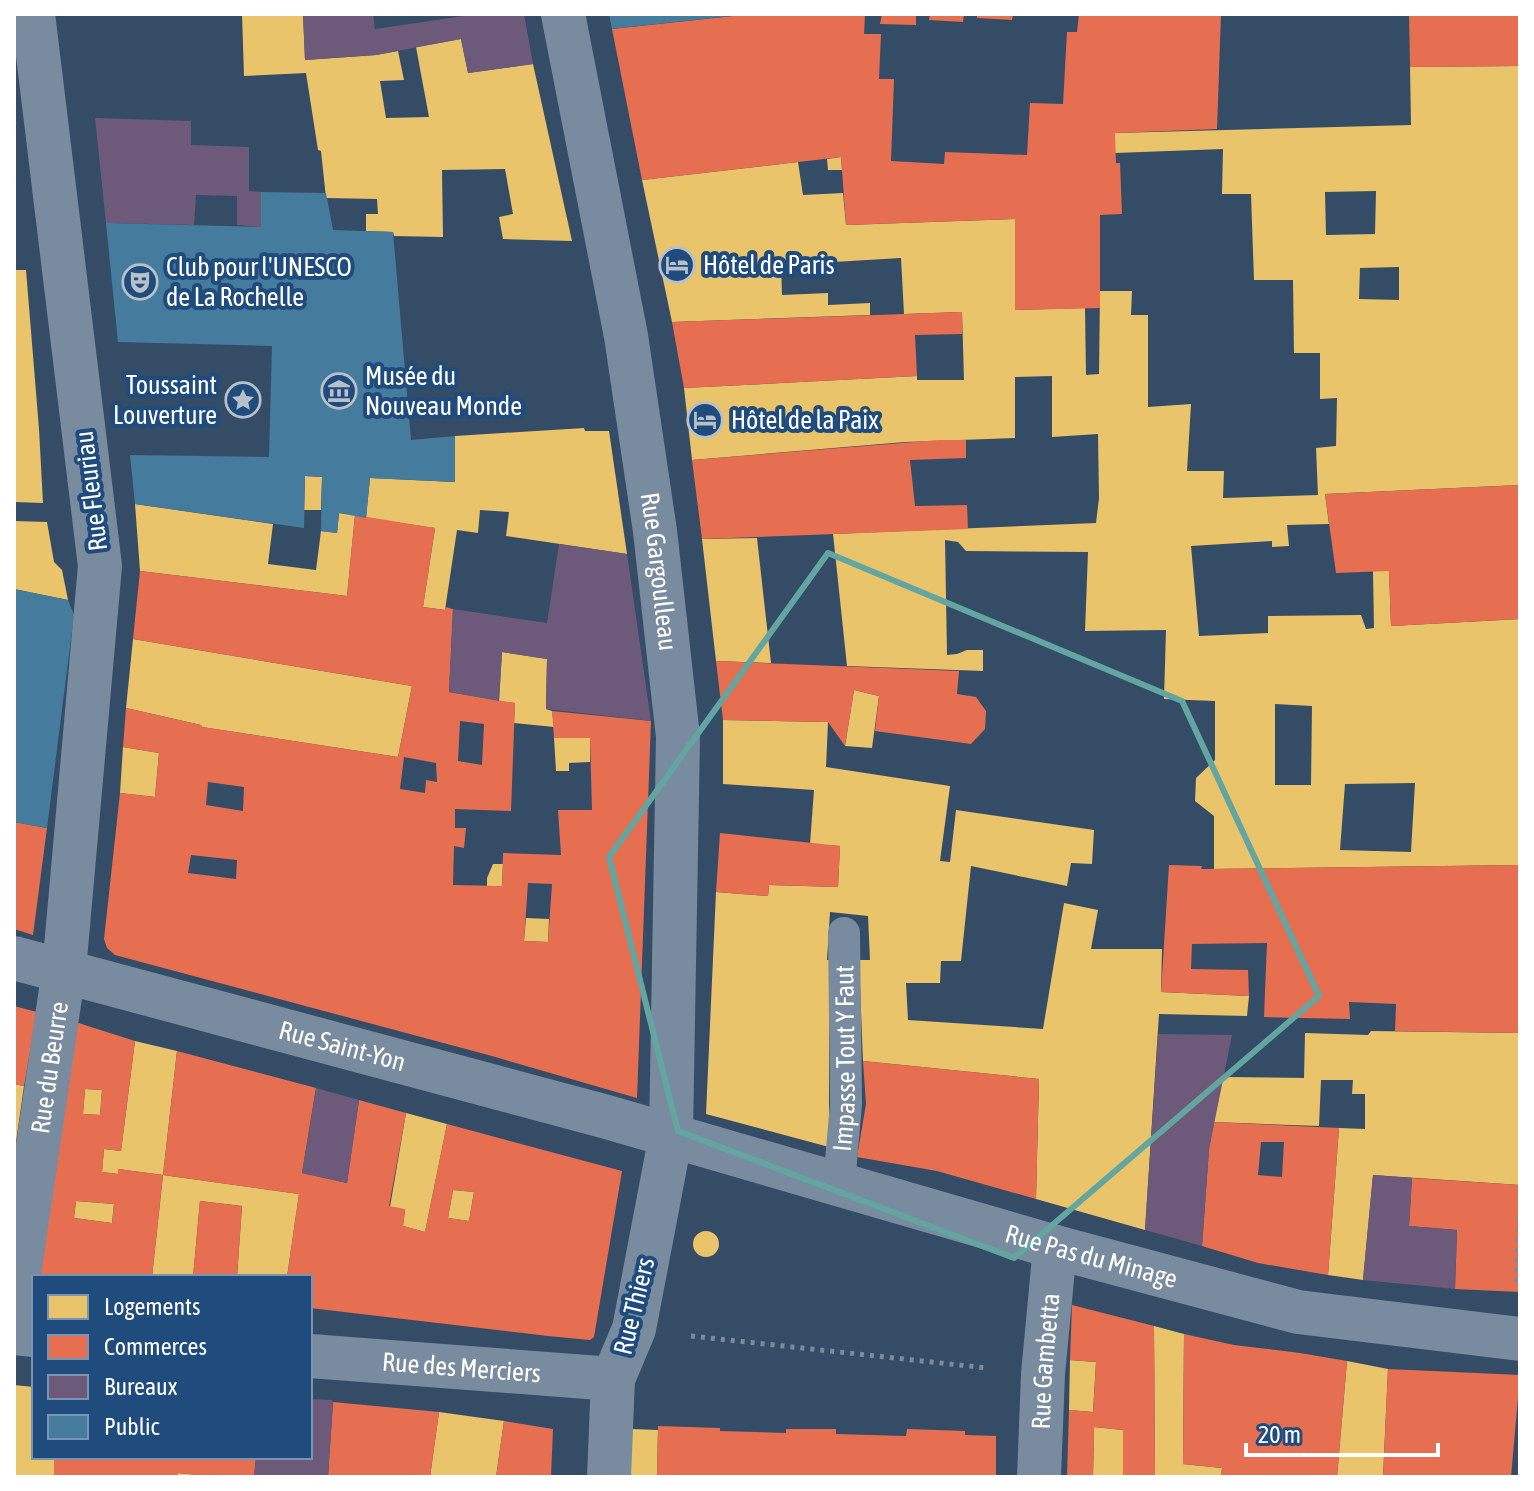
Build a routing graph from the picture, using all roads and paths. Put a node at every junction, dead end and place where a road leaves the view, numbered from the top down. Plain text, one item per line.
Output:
1 (33, 14) edge
2 (563, 14) edge
3 (844, 933) dead end
4 (14, 958) edge
5 (64, 970) junction
6 (671, 1135) junction
7 (839, 1184) junction
8 (1520, 1203) edge
9 (1055, 1247) junction
10 (1515, 1292) dead end
11 (14, 1307) edge
12 (634, 1329) junction
13 (1520, 1339) edge
14 (312, 1356) edge
15 (1043, 1374) junction
16 (613, 1379) junction
17 (609, 1477) edge
18 (1039, 1477) edge

1 - 5 street, Rue Fleuriau
2 - 6 street, Rue Gargoulleau
3 - 7 lane, Impasse Tout Y Faut
4 - 5 street, Rue Saint-Yon
5 - 6 street, Rue Saint-Yon
5 - 11 street, Rue du Beurre
6 - 7 street, Rue Pas du Minage
6 - 12 street, Rue Thiers
7 - 9 street, Rue Pas du Minage
8 - 10 path
9 - 13 street, Rue Pas du Minage
9 - 15 street, Rue Gambetta
12 - 15 path
12 - 16 street, Rue Thiers
14 - 16 street, Rue des Merciers
15 - 18 street, Rue Gambetta
16 - 17 street, Rue Thiers

